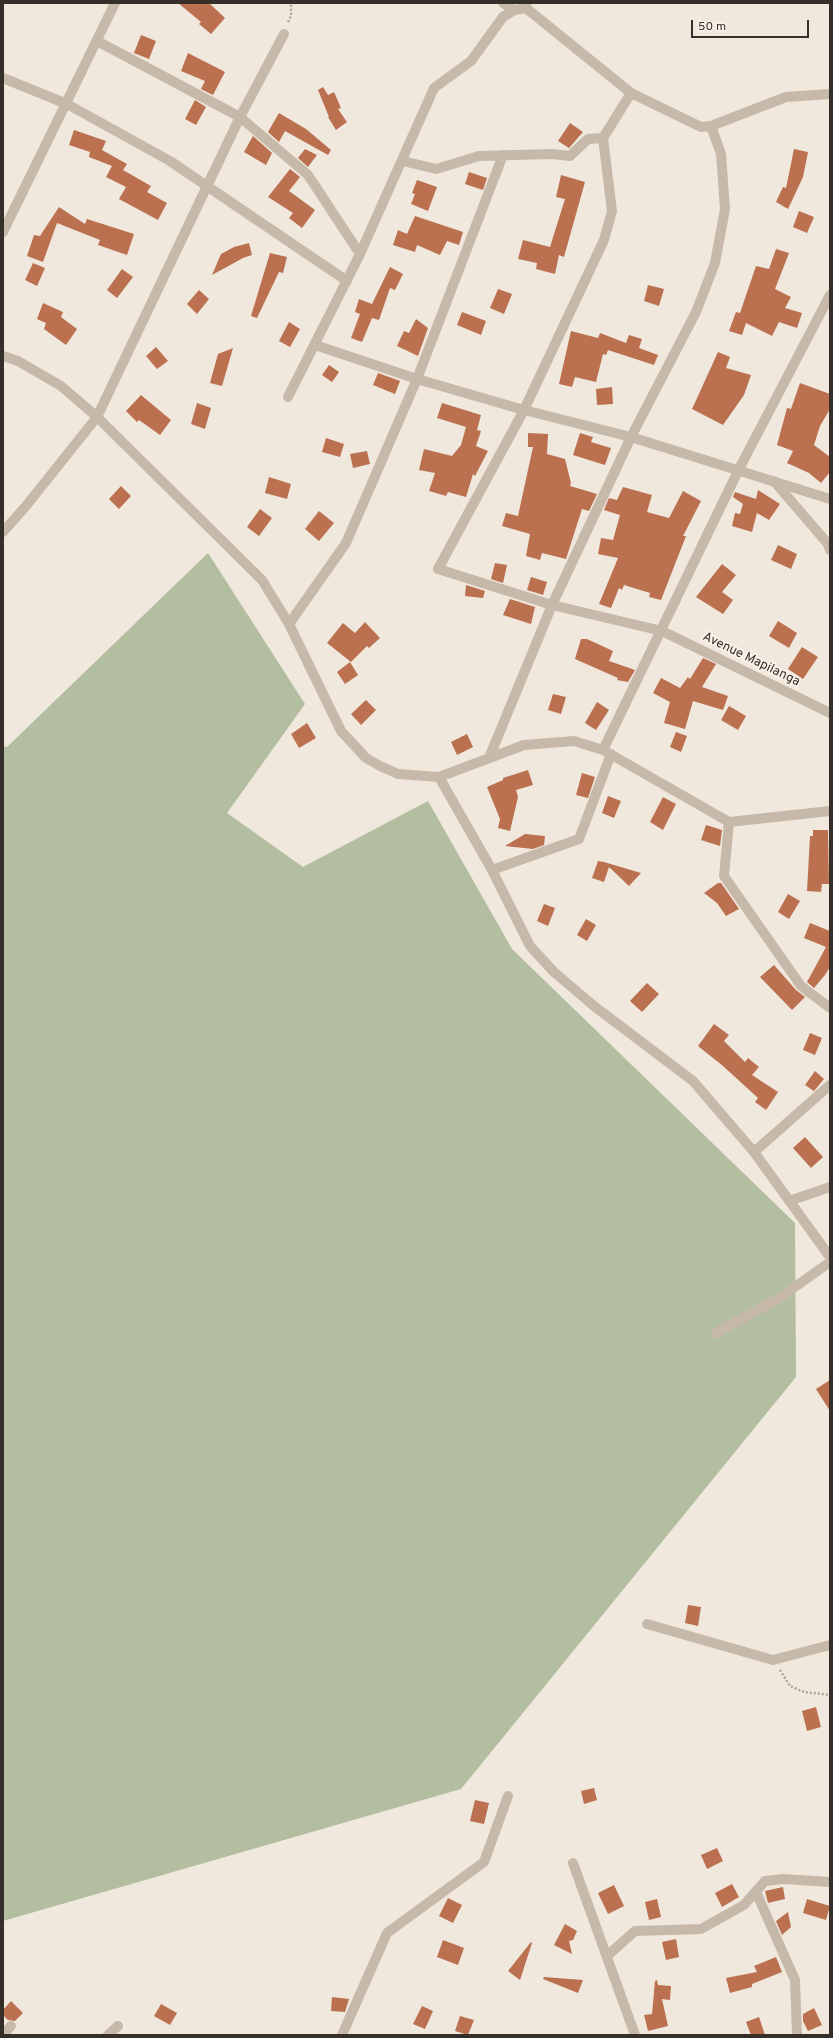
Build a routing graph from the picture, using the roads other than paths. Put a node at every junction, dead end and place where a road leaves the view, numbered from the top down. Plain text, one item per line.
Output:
1 (116, 3) edge
2 (504, 3) edge
3 (526, 5) edge
4 (514, 10) junction
5 (284, 34) road end
6 (97, 41) junction
7 (3, 78) edge
8 (631, 93) junction
9 (830, 94) edge
10 (67, 104) junction
11 (240, 117) junction
12 (711, 126) junction
13 (603, 138) junction
14 (503, 155) junction
15 (403, 162) junction
16 (208, 186) junction
17 (3, 232) edge
18 (360, 254) junction
19 (347, 281) junction
20 (830, 295) edge
21 (315, 345) junction
22 (3, 356) edge
23 (417, 379) junction
24 (288, 397) dead end
25 (524, 410) junction
26 (97, 417) junction
27 (631, 437) junction
28 (739, 469) junction
29 (774, 481) junction
30 (830, 499) edge
31 (3, 532) edge
32 (829, 544) edge
33 (552, 605) junction
34 (289, 624) junction
35 (662, 631) junction
36 (830, 713) edge
37 (607, 752) junction
38 (489, 758) junction
39 (439, 777) junction
40 (830, 811) edge
41 (730, 822) junction
42 (492, 870) junction
43 (830, 1008) edge
44 (830, 1085) edge
45 (754, 1152) junction
46 (830, 1187) edge
47 (789, 1201) junction
48 (830, 1257) edge
49 (830, 1262) edge
50 (716, 1333) dead end
51 (647, 1624) dead end
52 (830, 1645) edge
53 (508, 1796) dead end
54 (573, 1863) dead end
55 (830, 1882) edge
56 (756, 1892) junction
57 (607, 1956) junction
58 (11, 2026) dead end
59 (118, 2026) dead end
60 (3, 2035) edge
61 (108, 2035) edge
62 (342, 2035) edge
63 (635, 2035) edge
64 (797, 2035) edge

1 - 6 street
2 - 4 street
3 - 4 street
3 - 8 street
4 - 15 street
5 - 11 street
6 - 10 street
6 - 11 street
7 - 10 street
8 - 12 street
8 - 13 street
9 - 12 street
10 - 16 street
10 - 17 street
11 - 16 street
11 - 18 street
12 - 27 street
13 - 14 street
13 - 25 street
14 - 15 street
14 - 23 street
15 - 18 street
16 - 19 street
16 - 26 street
18 - 19 street
19 - 21 street
20 - 28 street
21 - 23 street
21 - 24 street
22 - 26 street
23 - 25 street
23 - 34 street
25 - 27 street
25 - 33 street, Avenue Mapilanga
26 - 31 street
26 - 34 street
27 - 28 street
27 - 33 street
28 - 29 street
28 - 35 street
29 - 30 street
29 - 32 street
33 - 35 street, Avenue Mapilanga
33 - 38 street
34 - 39 street
35 - 36 street, Avenue Mapilanga
35 - 37 street
37 - 38 street
37 - 41 street
37 - 42 street
38 - 39 street
39 - 42 street
40 - 41 street
41 - 43 street
42 - 45 street
44 - 45 street
45 - 47 street
46 - 47 street
47 - 48 street
49 - 50 street
51 - 52 street
53 - 62 street
54 - 57 street
55 - 56 street
56 - 57 street
56 - 64 street
57 - 63 street
58 - 60 street
59 - 61 street

